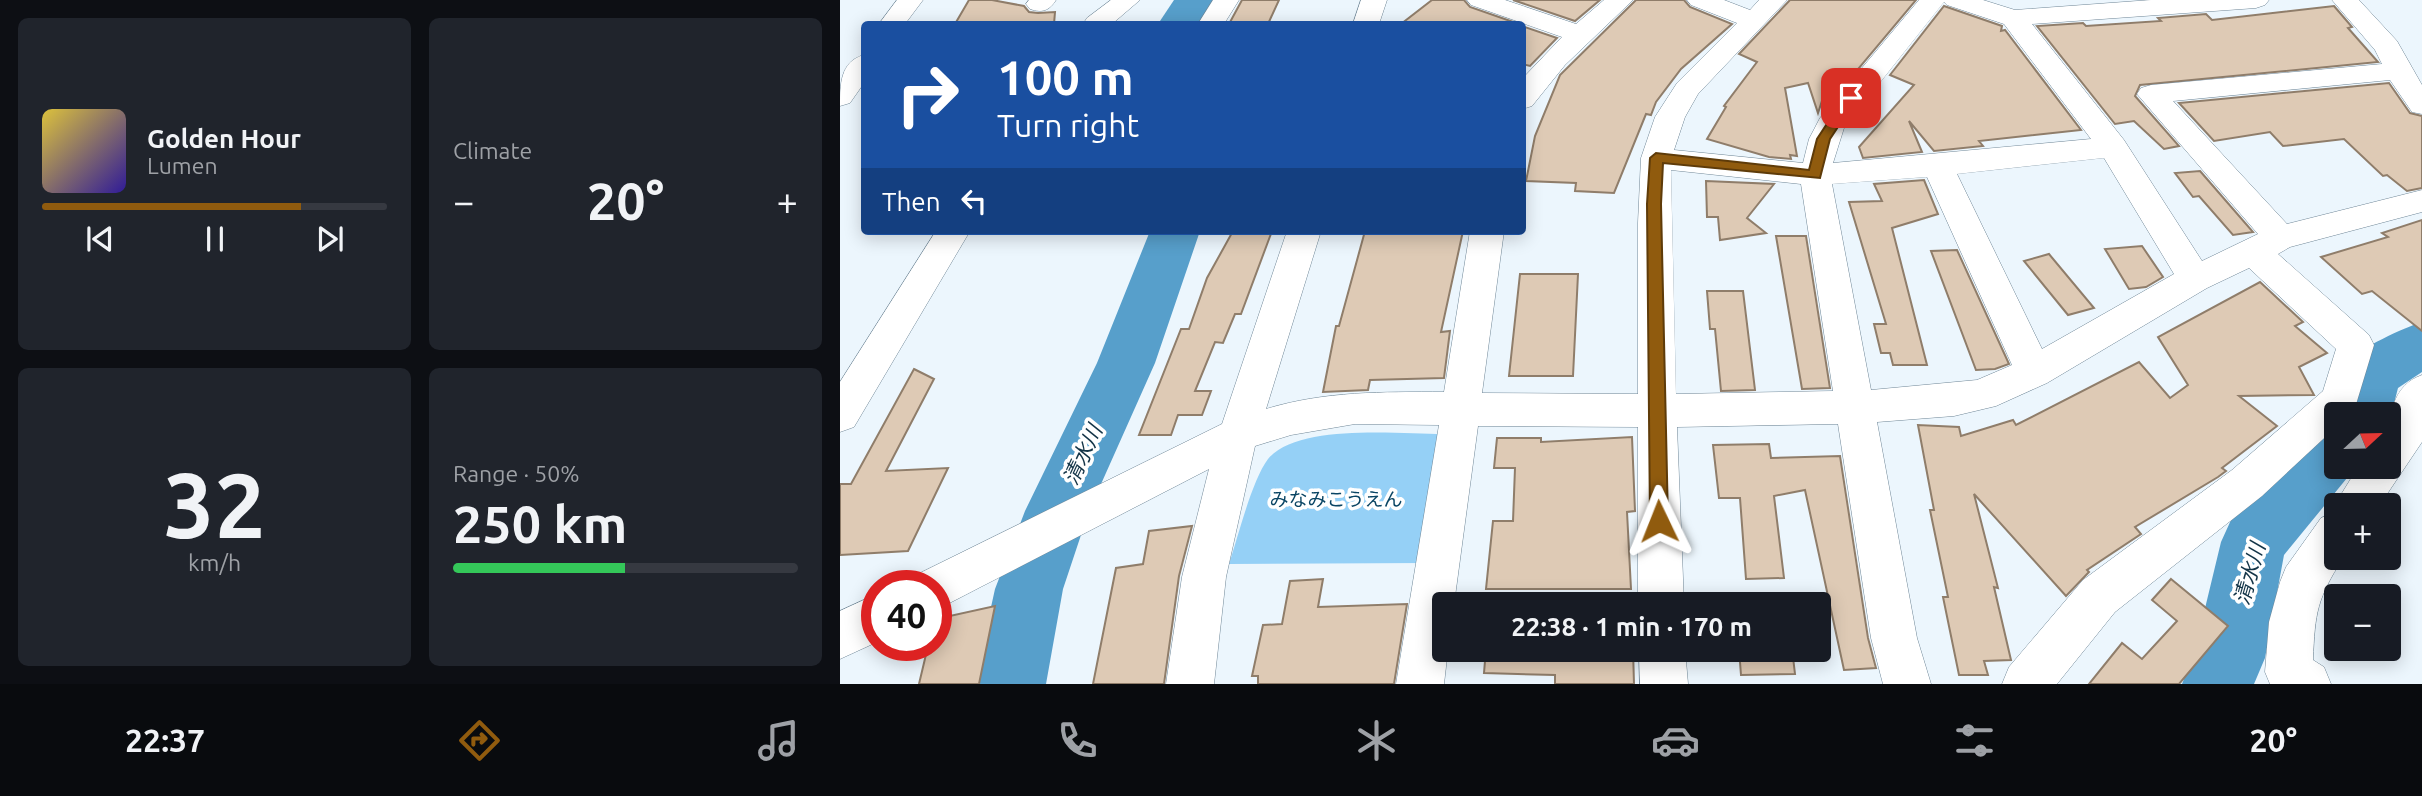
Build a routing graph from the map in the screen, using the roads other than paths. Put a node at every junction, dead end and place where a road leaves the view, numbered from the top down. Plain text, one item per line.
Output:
1 (910, 0) edge
2 (1127, 0) edge
3 (1226, 0) edge
4 (1374, 0) edge
5 (1480, 0) edge
6 (1620, 0) edge
7 (1700, 0) edge
8 (1933, 0) edge
9 (1956, 0) edge
10 (2256, 0) edge
11 (2345, 0) edge
12 (2134, 4) edge
13 (1764, 10) edge
14 (2013, 18) junction
15 (894, 21) edge
16 (1101, 21) edge
17 (1214, 21) edge
18 (1367, 21) edge
19 (1578, 34) junction
20 (861, 67) edge
21 (2399, 71) junction
22 (1526, 89) edge
23 (840, 97) edge
24 (2422, 105) edge
25 (2113, 147) junction
26 (1656, 158) junction
27 (1937, 166) junction
28 (1815, 175) junction
29 (2422, 201) edge
30 (951, 235) edge
31 (1303, 235) edge
32 (1486, 235) edge
33 (2267, 245) junction
34 (2195, 279) junction
35 (2034, 372) junction
36 (2422, 391) edge
37 (1856, 407) junction
38 (1461, 409) junction
39 (1656, 411) junction
40 (840, 415) edge
41 (1237, 435) junction
42 (2401, 441) edge
43 (2324, 550) edge
44 (952, 580) edge
45 (1661, 592) edge
46 (861, 625) edge
47 (840, 636) edge
48 (1663, 662) edge
49 (2034, 681) edge
50 (1190, 684) edge
51 (1420, 684) edge
52 (1664, 684) edge
53 (1907, 684) edge
54 (2307, 684) edge

1 - 15 street
2 - 16 street
3 - 17 street
4 - 18 street
5 - 19 street
6 - 19 street
7 - 13 street
8 - 28 street
9 - 14 street
10 - 12 street
11 - 21 street
12 - 14 street
13 - 26 street
14 - 25 street
19 - 22 street
20 - 23 street
21 - 24 street
21 - 33 street
25 - 27 street
25 - 34 street
26 - 28 street
26 - 39 street
27 - 28 street
27 - 35 street
28 - 37 street
29 - 33 street
30 - 40 street
31 - 41 street
32 - 38 street
33 - 34 street
33 - 49 street
34 - 35 street
35 - 37 street
36 - 42 street
37 - 39 street
37 - 53 street
38 - 39 street
38 - 41 street
38 - 51 street
39 - 45 street
41 - 44 street
41 - 50 street
43 - 54 street
46 - 47 street
48 - 52 street

